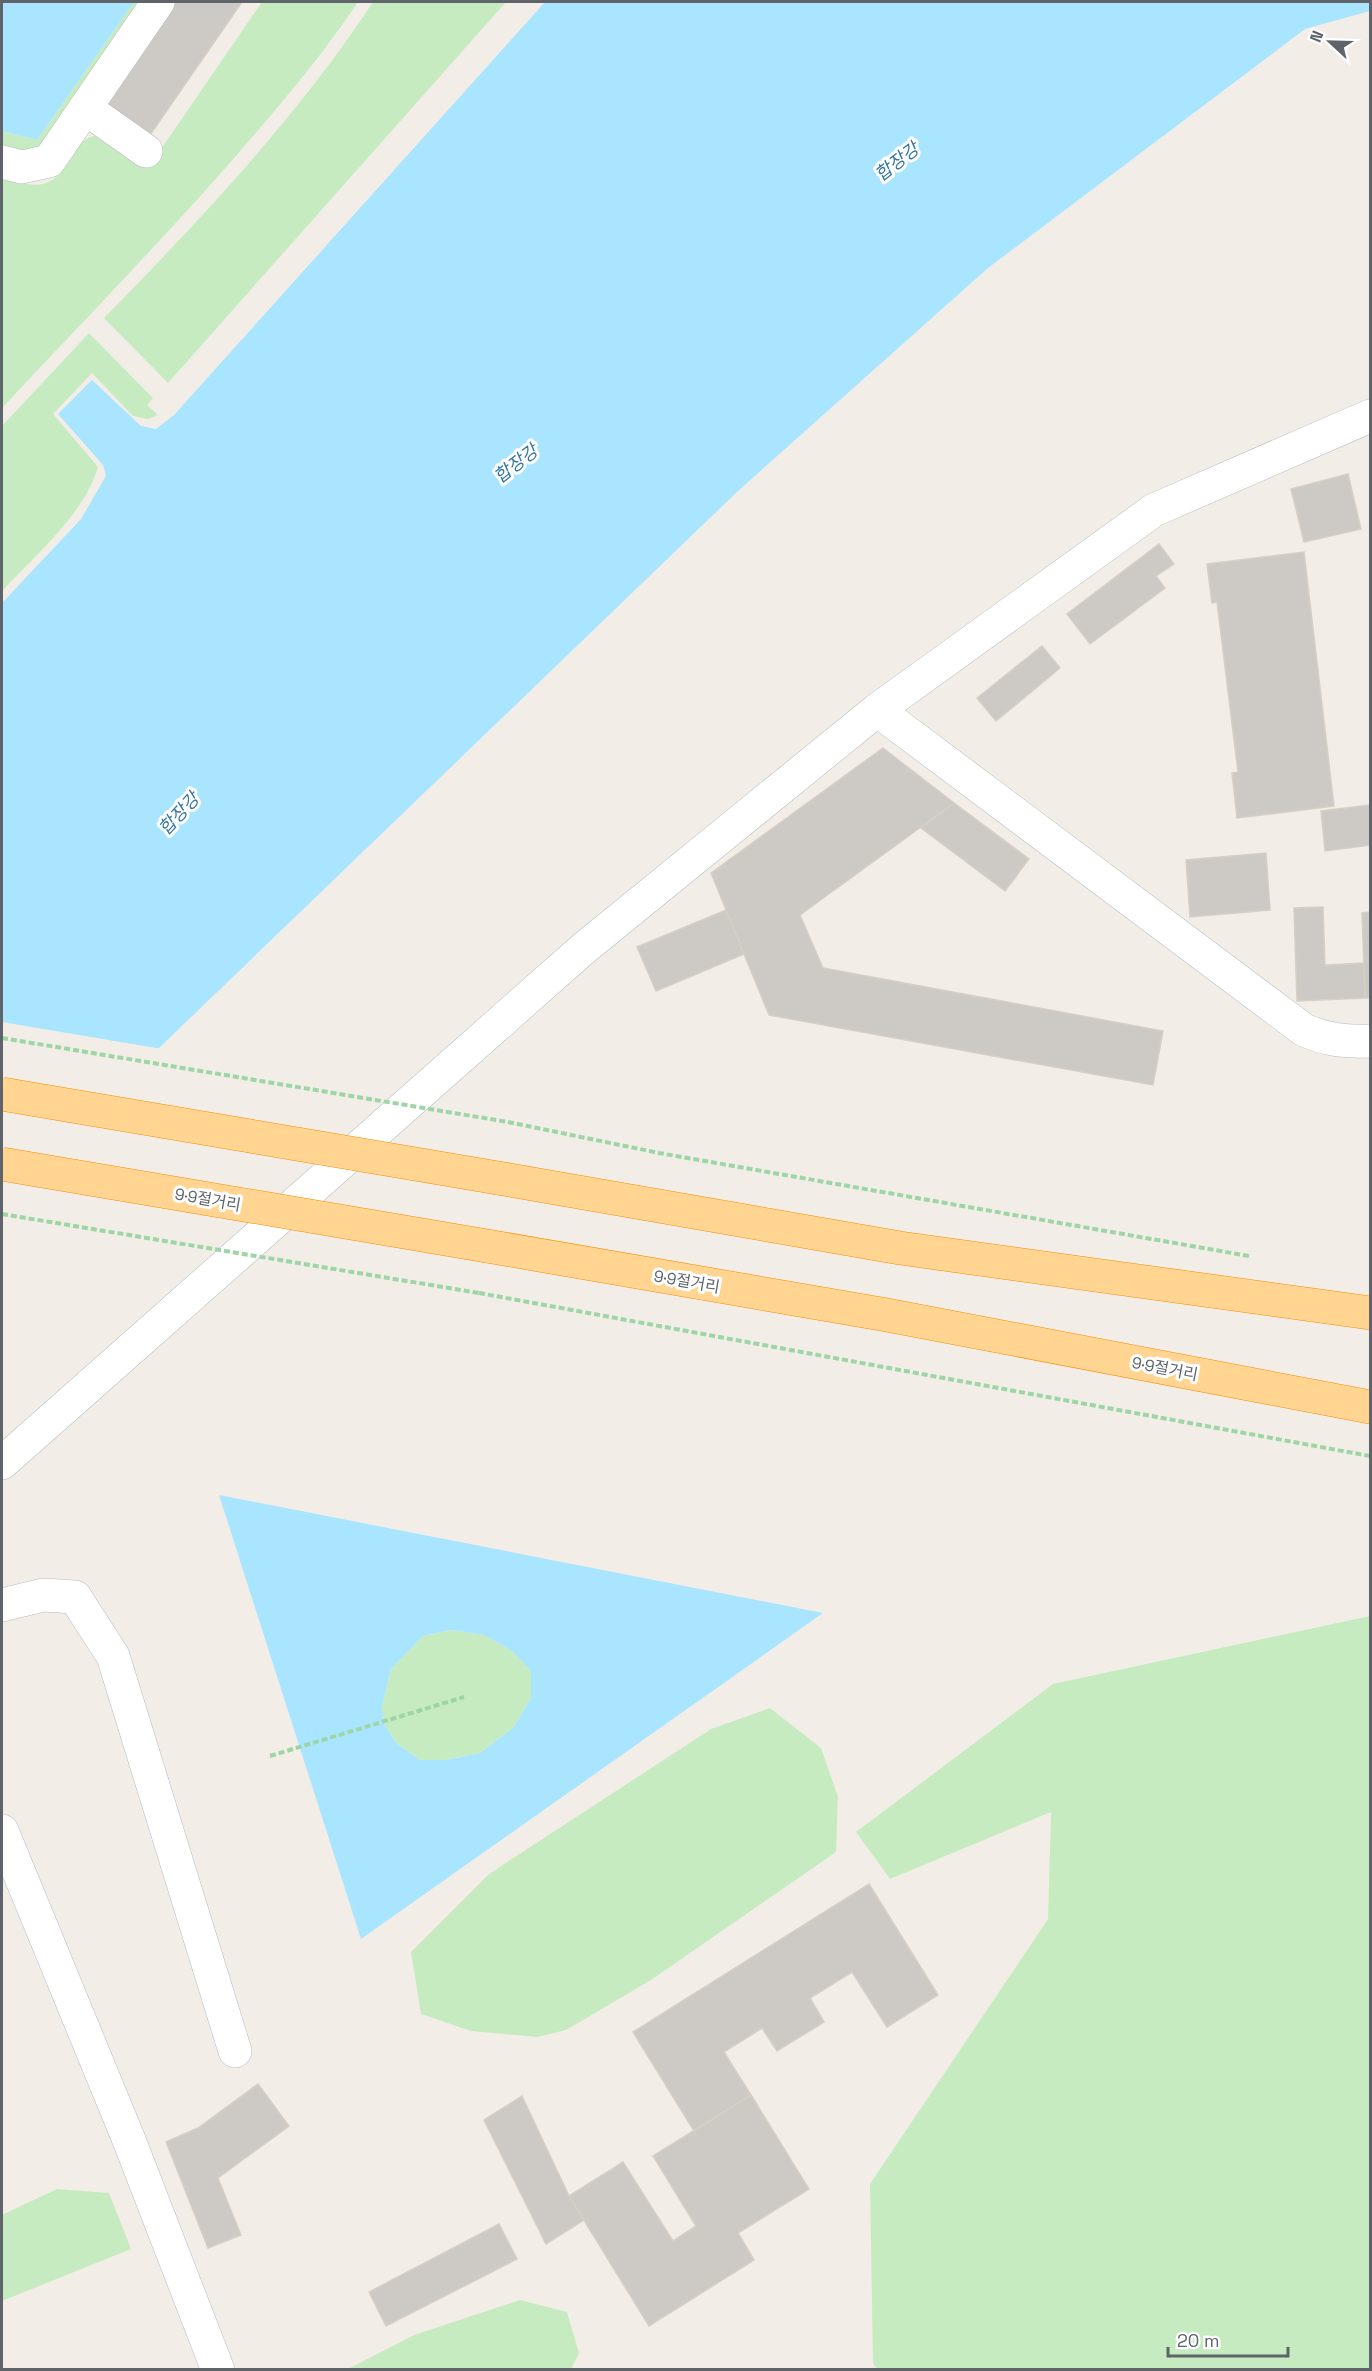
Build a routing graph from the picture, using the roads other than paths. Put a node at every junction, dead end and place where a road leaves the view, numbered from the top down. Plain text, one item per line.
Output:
1 (158, 2) edge
2 (85, 108) junction
3 (146, 151) dead end
4 (2, 162) edge
5 (1371, 416) edge
6 (878, 710) junction
7 (1371, 1041) edge
8 (2, 1094) edge
9 (2, 1164) edge
10 (1371, 1312) edge
11 (1371, 1407) edge
12 (2, 1463) edge
13 (2, 1605) edge
14 (2, 1831) edge
15 (235, 2051) dead end
16 (218, 2370) edge

1 - 2 street
2 - 3 street
2 - 4 street
5 - 6 street
6 - 7 street
6 - 12 street
8 - 10 highway, bridge
9 - 11 highway, 9·9절거리, bridge
13 - 15 street
14 - 16 street

